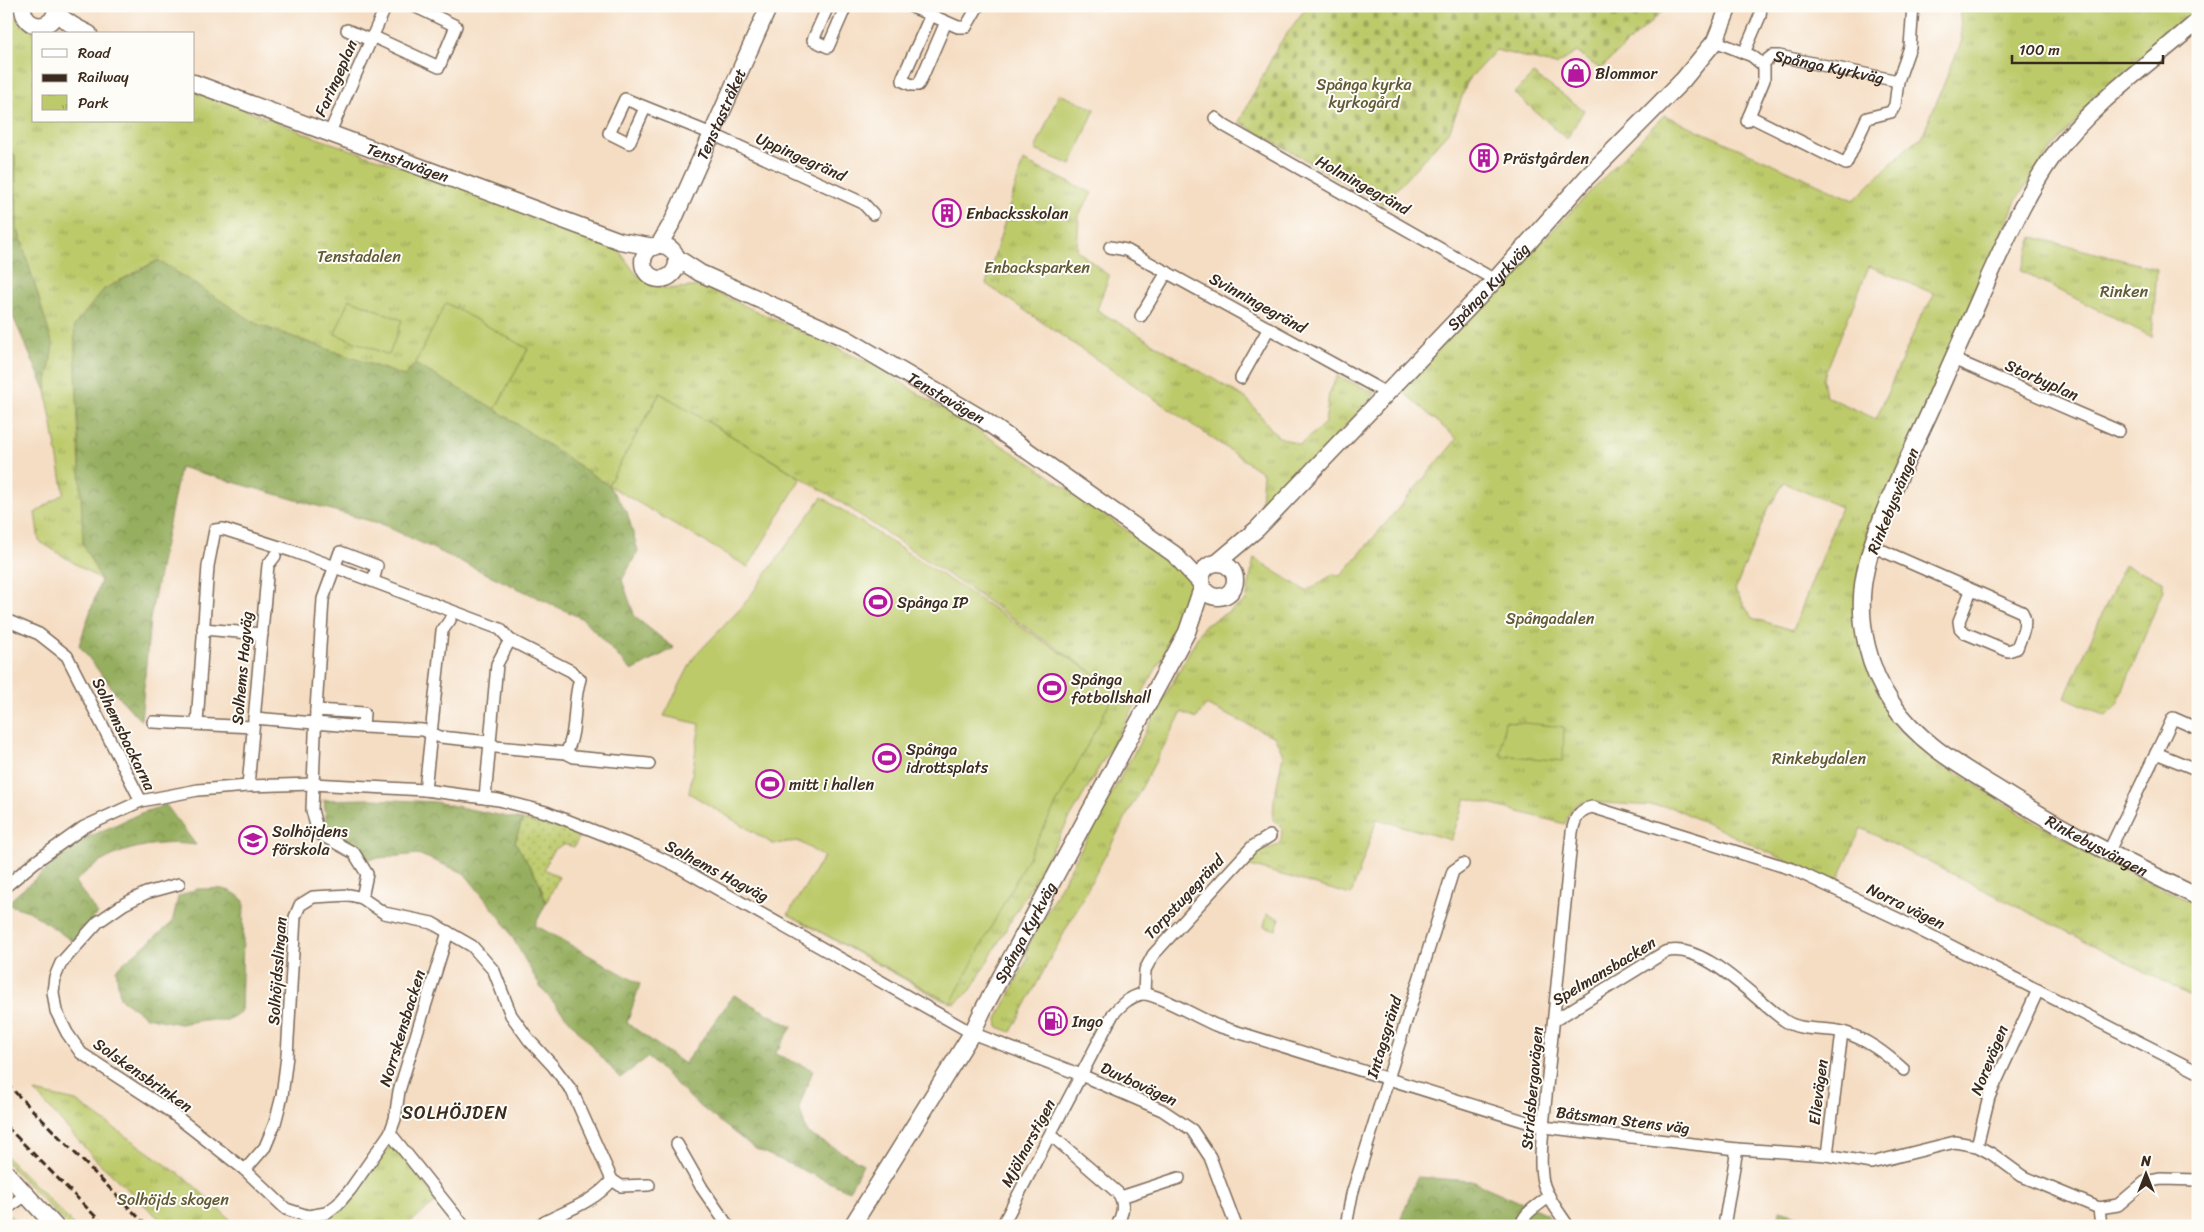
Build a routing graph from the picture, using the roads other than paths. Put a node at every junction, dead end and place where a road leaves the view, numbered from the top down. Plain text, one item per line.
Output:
1 (386, 6) edge
2 (414, 6) edge
3 (768, 6) edge
4 (828, 6) edge
5 (846, 6) edge
6 (910, 6) edge
7 (978, 6) edge
8 (1729, 6) edge
9 (1761, 6) edge
10 (1914, 6) edge
11 (22, 8) edge
12 (53, 14) edge
13 (931, 15) junction
14 (946, 22) junction
15 (2196, 27) edge
16 (82, 30) edge
17 (347, 30) dead end
18 (371, 38) junction
19 (1715, 41) junction
20 (1744, 53) junction
21 (1762, 64) junction
22 (1898, 81) junction
23 (195, 83) edge
24 (645, 108) dead end
25 (1215, 118) dead end
26 (330, 132) junction
27 (712, 134) junction
28 (874, 214) dead end
29 (620, 241) junction
30 (1110, 247) dead end
31 (666, 250) junction
32 (643, 262) junction
33 (1167, 272) junction
34 (700, 273) junction
35 (672, 275) junction
36 (1495, 280) junction
37 (1142, 316) dead end
38 (1269, 328) junction
39 (1953, 359) junction
40 (1241, 378) dead end
41 (1388, 394) junction
42 (2119, 431) dead end
43 (1257, 529) junction
44 (1872, 546) junction
45 (1174, 554) junction
46 (275, 556) dead end
47 (1216, 563) junction
48 (334, 568) junction
49 (1234, 573) junction
50 (373, 581) junction
51 (1201, 585) junction
52 (1971, 590) junction
53 (1222, 597) junction
54 (6, 620) edge
55 (450, 620) dead end
56 (203, 629) junction
57 (1187, 632) junction
58 (262, 634) junction
59 (510, 640) junction
60 (316, 710) junction
61 (153, 722) dead end
62 (254, 722) junction
63 (197, 723) junction
64 (315, 723) junction
65 (363, 726) junction
66 (2198, 729) edge
67 (432, 734) junction
68 (489, 742) junction
69 (566, 753) junction
70 (2156, 753) junction
71 (649, 764) dead end
72 (2198, 770) edge
73 (312, 784) junction
74 (248, 786) junction
75 (425, 790) junction
76 (485, 798) junction
77 (141, 801) junction
78 (1585, 808) joint
79 (1270, 836) dead end
80 (2108, 853) junction
81 (1463, 864) dead end
82 (179, 884) dead end
83 (6, 886) edge
84 (2198, 897) edge
85 (362, 898) junction
86 (448, 932) junction
87 (2038, 990) junction
88 (1144, 994) junction
89 (1555, 1020) junction
90 (1842, 1032) junction
91 (972, 1033) junction
92 (1904, 1070) dead end
93 (2198, 1072) edge
94 (1081, 1075) junction
95 (1388, 1079) junction
96 (1543, 1127) junction
97 (390, 1133) junction
98 (1051, 1135) junction
99 (678, 1144) dead end
100 (1977, 1146) junction
101 (1736, 1150) junction
102 (1827, 1155) junction
103 (245, 1170) junction
104 (6, 1173) edge
105 (1179, 1178) dead end
106 (612, 1180) junction
107 (2198, 1180) edge
108 (649, 1185) dead end
109 (26, 1195) junction
110 (1549, 1196) junction
111 (1121, 1197) junction
112 (2099, 1208) junction
113 (6, 1209) edge
114 (308, 1216) joint
115 (55, 1226) edge
116 (464, 1226) edge
117 (537, 1226) edge
118 (728, 1226) edge
119 (852, 1226) edge
120 (1002, 1226) edge
121 (1117, 1226) edge
122 (1236, 1226) edge
123 (1346, 1226) edge
124 (1521, 1226) edge
125 (1568, 1226) edge
126 (1724, 1226) edge
127 (2101, 1226) edge

1 - 18 street, Faringeplan
2 - 18 street, Faringeplan
3 - 27 street, Tenstastråket
4 - 5 street
6 - 13 street
7 - 14 street
8 - 19 street, Spånga Kyrkväg
9 - 20 street
10 - 22 street, Spånga Kyrkväg
11 - 12 street
12 - 16 street
13 - 14 street
13 - 14 street
15 - 39 street, Rinkebysvängen
17 - 18 street
18 - 26 street, Faringeplan
19 - 20 street, Spånga Kyrkväg
19 - 36 street, Spånga Kyrkväg
20 - 21 street, Spånga Kyrkväg
21 - 22 street, Spånga Kyrkväg
21 - 22 street, Spånga Kyrkväg
23 - 26 street, Tenstavägen
24 - 27 street, Uppingegränd
25 - 36 street, Holmingegränd
26 - 29 street, Tenstavägen
27 - 28 street, Uppingegränd
27 - 31 street, Tenstastråket
29 - 31 street, Tenstavägen
29 - 32 street, Tenstavägen
30 - 33 street, Svinningegränd
31 - 32 street
31 - 34 street, Tenstavägen
31 - 35 street
32 - 35 street
33 - 37 street
33 - 38 street, Svinningegränd
34 - 35 street, Tenstavägen
34 - 45 street, Tenstavägen
36 - 41 street, Spånga Kyrkväg
38 - 40 street
38 - 41 street, Svinningegränd
39 - 42 street, Storbyplan
39 - 44 street, Rinkebysvängen
41 - 43 street, Spånga Kyrkväg
43 - 47 street, Spånga Kyrkväg
43 - 49 street, Spånga Kyrkväg
44 - 52 street
44 - 80 street, Rinkebysvängen
45 - 47 street, Tenstavägen
45 - 51 street, Tenstavägen
46 - 58 street, Solhems Hagväg
47 - 49 street
47 - 51 street
48 - 50 street
48 - 50 street
48 - 56 street
48 - 60 street
49 - 53 street
50 - 59 street
51 - 53 street
51 - 57 street, Spånga Kyrkväg
52 - 52 street
53 - 57 street, Spånga Kyrkväg
54 - 77 street, Solhemsbackarna
55 - 67 street
56 - 58 street
56 - 63 street
57 - 91 street, Spånga Kyrkväg
58 - 62 street, Solhems Hagväg
59 - 68 street
59 - 69 street
60 - 64 street
60 - 65 street
61 - 63 street
62 - 63 street
62 - 64 street
62 - 74 street, Solhems Hagväg
64 - 65 street
64 - 73 street
65 - 67 street
66 - 70 street
67 - 68 street
67 - 75 street
68 - 69 street
68 - 76 street
69 - 71 street
70 - 72 street
70 - 80 street
73 - 74 street, Solhems Hagväg
73 - 75 street, Solhems Hagväg
73 - 85 street
74 - 77 street, Solhems Hagväg
75 - 76 street, Solhems Hagväg
76 - 91 street, Solhems Hagväg
77 - 83 street, Solhemsbackarna
78 - 87 street, Norra vägen
78 - 89 street, Stridsbergavägen
79 - 88 street, Torpstugegränd
80 - 84 street, Rinkebysvängen
81 - 95 street, Intagsgränd
82 - 103 street, Solskensbrinken
85 - 86 street, Solhöjdsslingan
85 - 103 street, Solhöjdsslingan
86 - 97 street, Norrskensbacken
86 - 106 street, Solhöjdsslingan
87 - 93 street, Norra vägen
87 - 100 street, Norevägen
88 - 94 street
88 - 95 street, Båtsman Stens väg
89 - 90 street, Spelmansbacken
89 - 96 street, Stridsbergavägen
90 - 92 street, Spelmansbacken
90 - 102 street, Elievägen
91 - 94 street, Duvbovägen
91 - 119 street, Spånga Kyrkväg
94 - 98 street, Mjölnarstigen
94 - 122 street, Duvbovägen
95 - 96 street, Båtsman Stens väg
95 - 123 street, Intagsgränd
96 - 101 street, Båtsman Stens väg
96 - 110 street, Stridsbergavägen
97 - 114 street, Norrskensbacken
97 - 116 street
98 - 111 street
98 - 120 street, Mjölnarstigen
99 - 118 street
100 - 102 street, Båtsman Stens väg
100 - 112 street, Båtsman Stens väg
101 - 102 street, Båtsman Stens väg
101 - 126 street
103 - 114 street, Solskensbrinken
104 - 109 street
105 - 111 street
106 - 108 street
106 - 117 street
107 - 112 street
109 - 113 street
109 - 115 street
110 - 124 street
110 - 125 street, Stridsbergavägen
111 - 121 street
112 - 127 street

